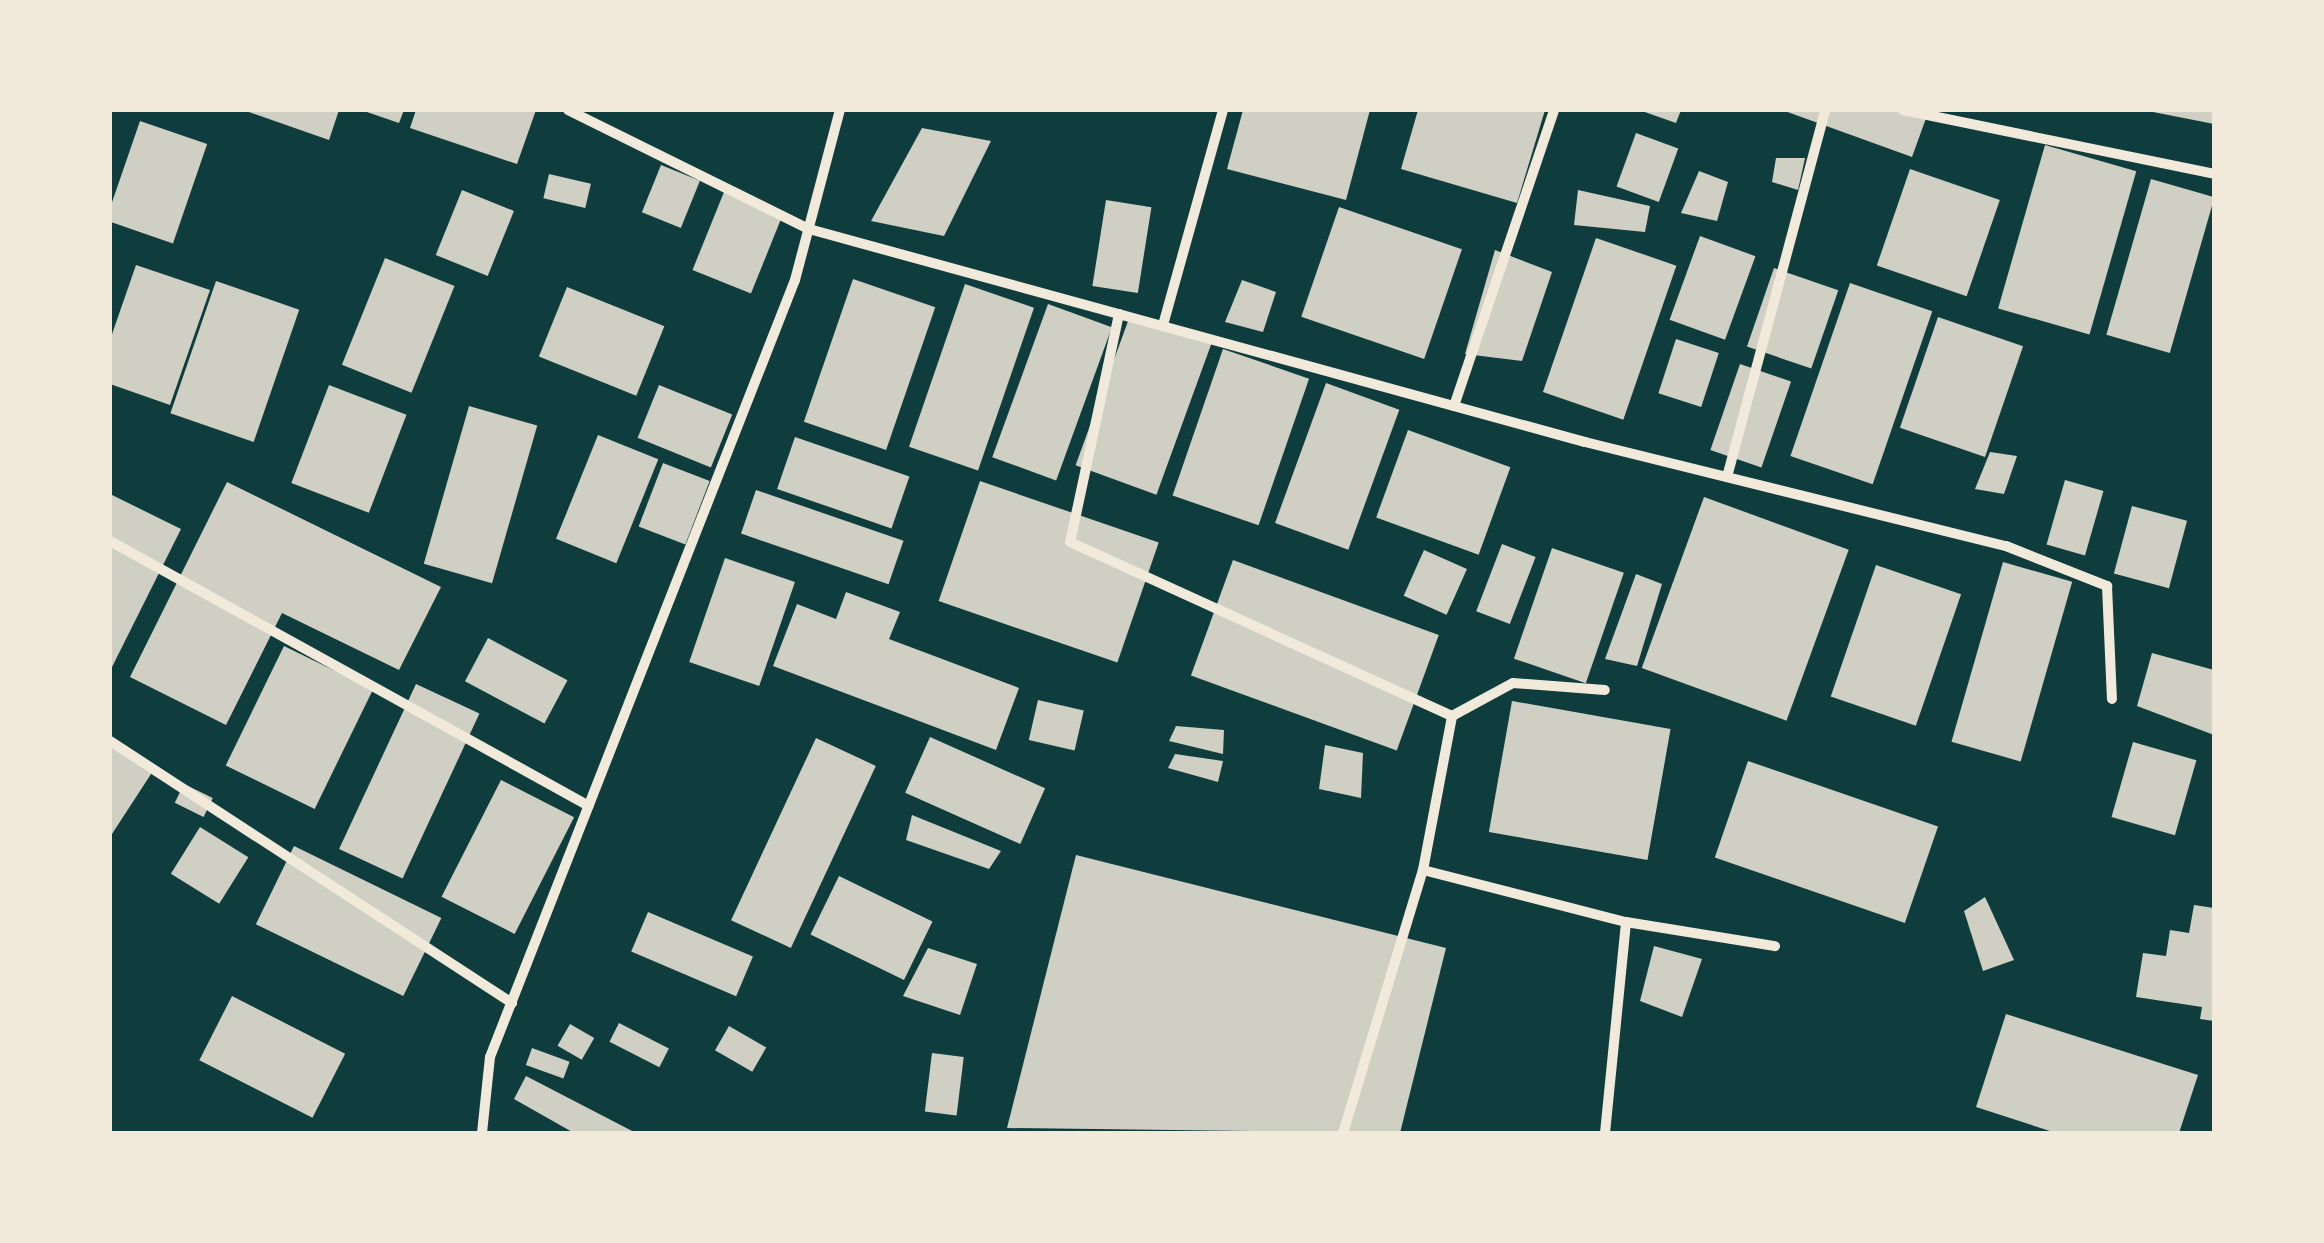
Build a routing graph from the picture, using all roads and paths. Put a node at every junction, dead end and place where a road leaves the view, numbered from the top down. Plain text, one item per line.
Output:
1 (568, 110) edge
2 (840, 110) edge
3 (1223, 110) edge
4 (1554, 110) edge
5 (1825, 110) edge
6 (1903, 110) edge
7 (2214, 174) edge
8 (808, 230) junction
9 (1119, 314) junction
10 (1163, 325) junction
11 (1454, 406) junction
12 (1727, 477) junction
13 (110, 541) edge
14 (1604, 690) dead end
15 (2112, 699) dead end
16 (1452, 716) junction
17 (110, 742) edge
18 (589, 806) junction
19 (1423, 870) junction
20 (1626, 922) junction
21 (1776, 946) dead end
22 (512, 1003) junction
23 (482, 1133) edge
24 (1342, 1133) edge
25 (1605, 1133) edge

1 - 8 street
2 - 8 street
3 - 10 street
4 - 11 street
5 - 12 street
6 - 7 street
8 - 9 street
8 - 18 street
9 - 10 street
9 - 16 street
10 - 11 street
11 - 12 street
12 - 15 street
13 - 18 street
14 - 16 street
16 - 19 street
17 - 22 street
18 - 22 street
19 - 20 street
19 - 24 street
20 - 21 street
20 - 25 street
22 - 23 street

